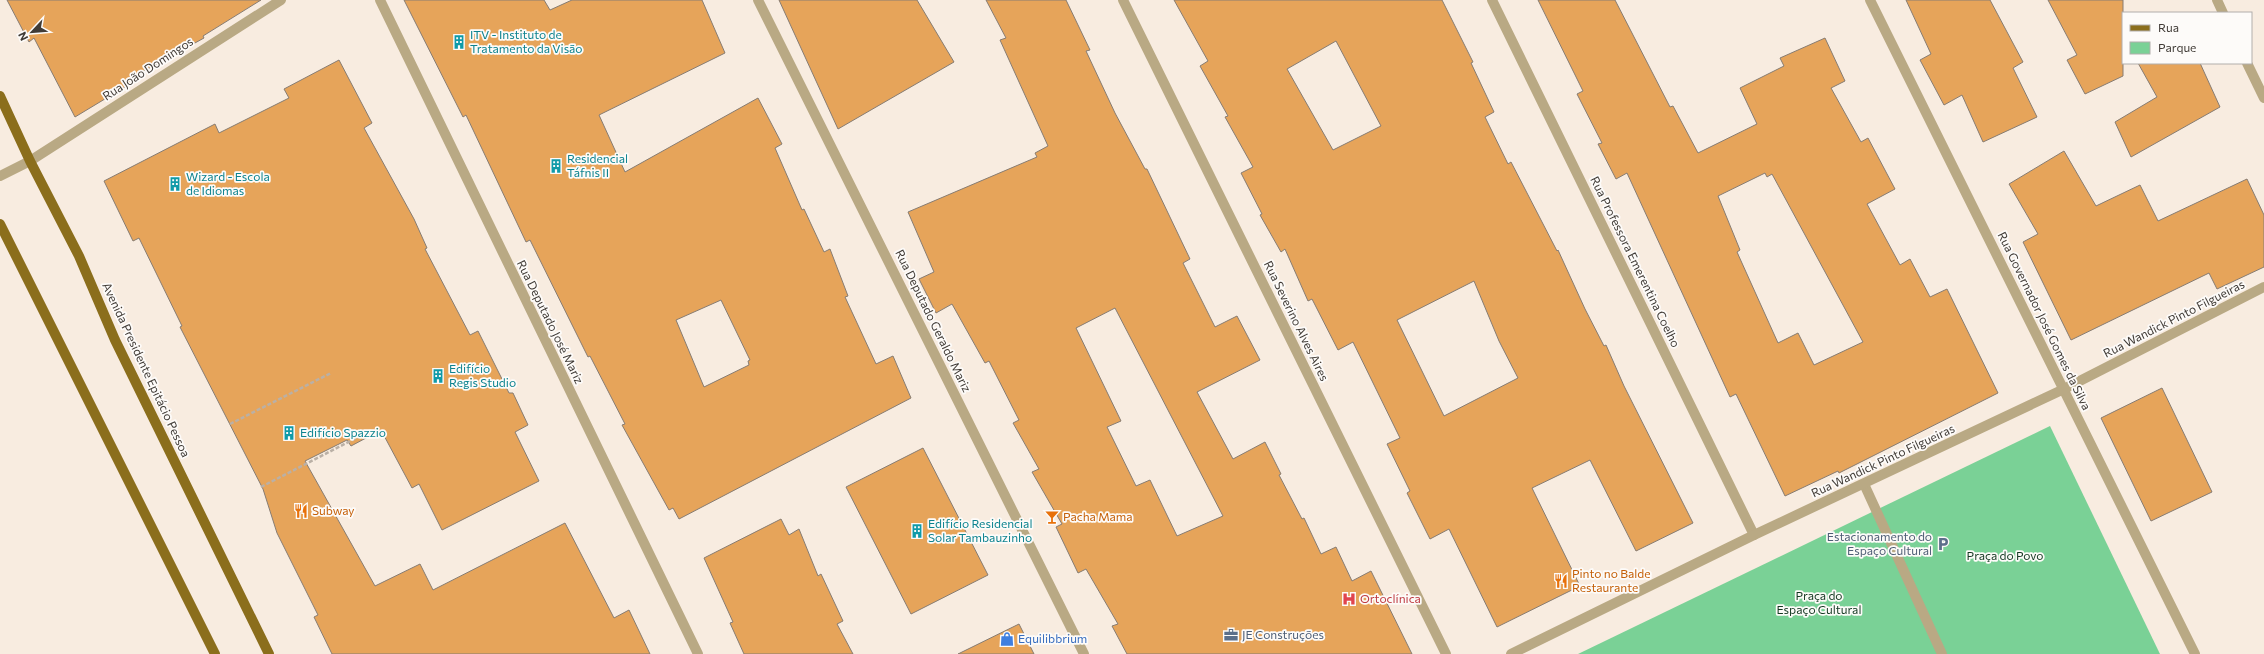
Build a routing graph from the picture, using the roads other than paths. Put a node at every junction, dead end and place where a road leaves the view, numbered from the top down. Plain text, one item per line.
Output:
1 (281, 0) edge
2 (380, 0) edge
3 (758, 0) edge
4 (1123, 0) edge
5 (1492, 0) edge
6 (1870, 0) edge
7 (2217, 0) edge
8 (2223, 12) edge
9 (2247, 64) edge
10 (0, 96) edge
11 (2264, 98) edge
12 (30, 161) junction
13 (0, 176) edge
14 (0, 224) edge
15 (2264, 287) edge
16 (2064, 389) junction
17 (1864, 484) junction
18 (1754, 535) junction
19 (216, 654) edge
20 (269, 654) edge
21 (698, 654) edge
22 (1084, 654) edge
23 (1446, 654) edge
24 (1511, 654) edge
25 (1942, 654) edge
26 (2195, 654) edge

1 - 12 street, Rua João Domingos
2 - 21 street, Rua Deputado José Mariz
3 - 22 street, Rua Deputado Geraldo Mariz
4 - 23 street, Rua Severino Alves Aires
5 - 18 street, Rua Professora Emerentina Coelho
6 - 16 street, Rua Governador José Gomes da Silva
7 - 8 street
9 - 11 street
10 - 12 main road, Avenida Presidente Epitácio Pessoa
12 - 13 street, Rua João Domingos
12 - 20 main road, Avenida Presidente Epitácio Pessoa
14 - 19 main road
15 - 16 street, Rua Wandick Pinto Filgueiras
16 - 17 street, Rua Wandick Pinto Filgueiras
16 - 26 street, Rua Governador José Gomes da Silva
17 - 18 street, Rua Wandick Pinto Filgueiras
17 - 25 street
18 - 24 street, Rua Wandick Pinto Filgueiras

